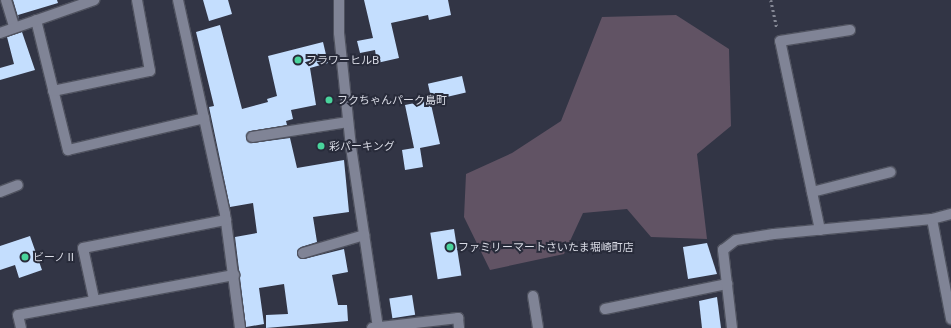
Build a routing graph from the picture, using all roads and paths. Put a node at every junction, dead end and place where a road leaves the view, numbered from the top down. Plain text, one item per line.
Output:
1 (6, 0) edge
2 (137, 0) edge
3 (178, 0) edge
4 (339, 0) edge
5 (772, 0) edge
6 (90, 1) edge
7 (36, 20) junction
8 (14, 27) junction
9 (850, 30) dead end
10 (0, 33) edge
11 (780, 41) junction
12 (53, 91) junction
13 (204, 118) junction
14 (348, 122) junction
15 (252, 137) dead end
16 (891, 172) dead end
17 (18, 185) dead end
18 (0, 192) edge
19 (812, 192) junction
20 (951, 214) edge
21 (932, 219) junction
22 (226, 220) junction
23 (820, 230) junction
24 (364, 235) junction
25 (304, 253) dead end
26 (234, 275) junction
27 (726, 284) junction
28 (533, 296) dead end
29 (94, 299) junction
30 (605, 309) dead end
31 (951, 319) edge
32 (20, 328) edge
33 (240, 328) edge
34 (376, 328) edge
35 (459, 328) edge
36 (538, 328) edge
37 (732, 328) edge

1 - 8 street
2 - 12 street
3 - 13 street
4 - 14 street
5 - 11 path
6 - 7 street
7 - 8 street
7 - 12 street
8 - 10 street
9 - 11 street
11 - 19 street
12 - 13 street
13 - 22 street
14 - 15 street
14 - 24 street
16 - 19 street
17 - 18 street
19 - 23 street
20 - 21 street
21 - 23 street
21 - 31 street
22 - 26 street
22 - 29 street
23 - 27 street
24 - 25 street
24 - 34 street
26 - 29 street
26 - 33 street
27 - 30 street
27 - 37 street
28 - 36 street
29 - 32 street
34 - 35 street

